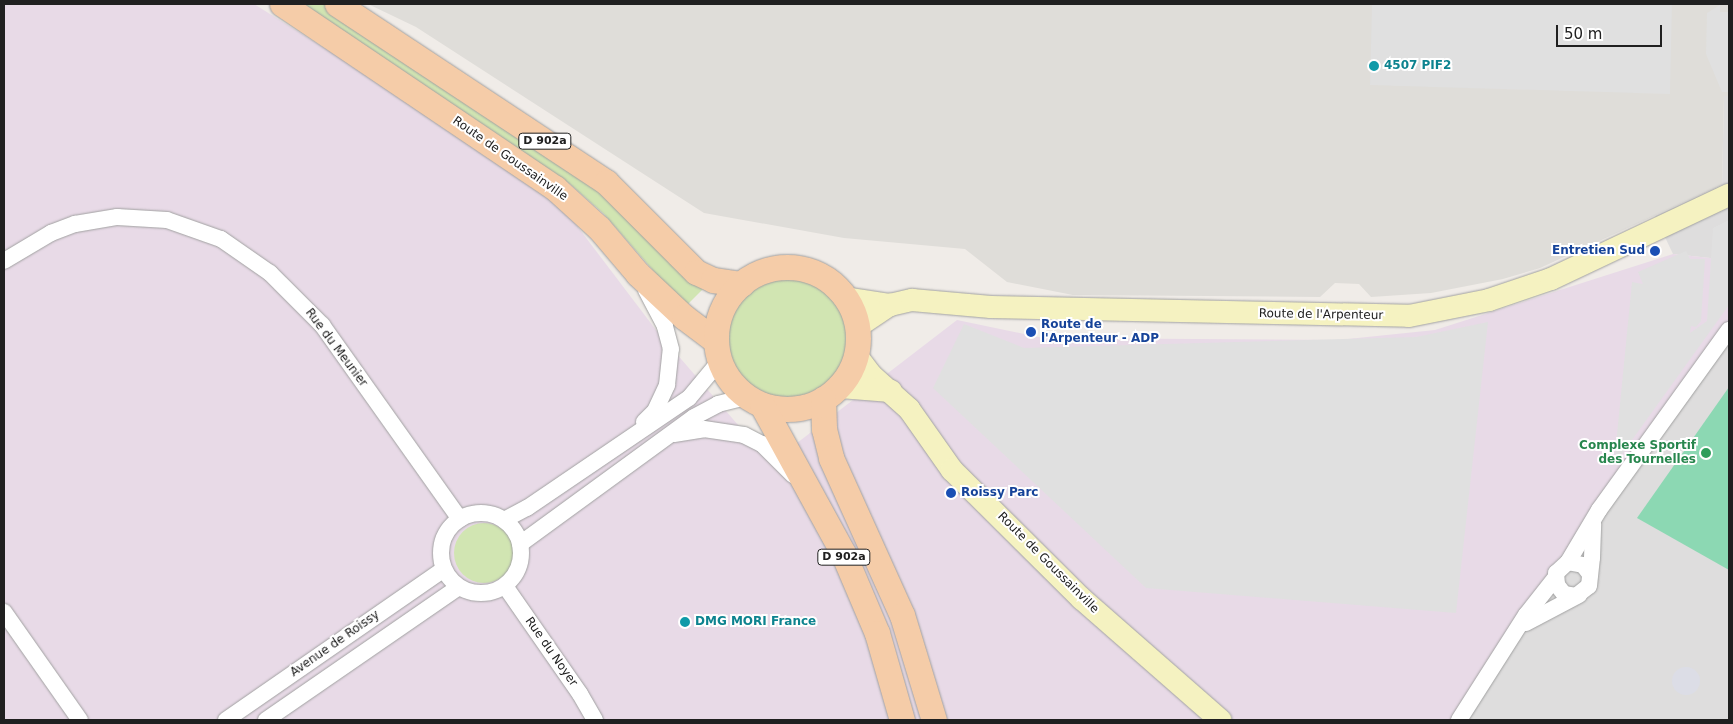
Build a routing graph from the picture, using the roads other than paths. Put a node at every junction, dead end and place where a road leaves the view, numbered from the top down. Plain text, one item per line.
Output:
1 (282, 4) edge
2 (337, 4) edge
3 (1729, 195) edge
4 (4, 260) edge
5 (638, 274) junction
6 (742, 284) junction
7 (845, 298) junction
8 (890, 305) junction
9 (857, 327) junction
10 (1729, 330) edge
11 (717, 351) junction
12 (856, 355) junction
13 (891, 391) junction
14 (832, 393) junction
15 (754, 401) junction
16 (674, 434) junction
17 (618, 446) junction
18 (816, 500) junction
19 (460, 520) junction
20 (504, 520) junction
21 (1593, 520) junction
22 (520, 544) junction
23 (1568, 562) junction
24 (444, 569) junction
25 (1590, 574) junction
26 (1556, 577) junction
27 (458, 586) junction
28 (505, 586) junction
29 (1579, 595) junction
30 (4, 612) edge
31 (1521, 625) junction
32 (80, 720) edge
33 (226, 720) edge
34 (266, 720) edge
35 (595, 720) edge
36 (902, 720) edge
37 (934, 720) edge
38 (1220, 720) edge
39 (1459, 720) edge

1 - 5 main road, Route de Goussainville / D 902a
2 - 6 main road, D 902a
3 - 8 main road, Route de l'Arpenteur
4 - 19 street, Rue du Meunier
5 - 11 main road, Route de Goussainville / D 902a
5 - 17 street
6 - 7 main road
6 - 11 main road
7 - 8 main road, Route de l'Arpenteur
7 - 9 main road
8 - 9 main road, Route de l'Arpenteur
9 - 12 main road
10 - 21 street
11 - 15 main road
11 - 17 street
12 - 13 main road, Route de Goussainville
12 - 14 main road
13 - 14 main road
13 - 38 main road, Route de Goussainville
14 - 15 main road
14 - 37 main road, D 902a
15 - 16 street
15 - 18 main road, D 902a
16 - 18 street
16 - 22 street
17 - 20 street
18 - 36 main road, D 902a
19 - 20 street
19 - 24 street
20 - 22 street
21 - 23 street
21 - 25 street
22 - 28 street
23 - 25 street
23 - 26 street
24 - 27 street
24 - 33 street, Avenue de Roissy
25 - 29 street
26 - 29 street
26 - 31 street
27 - 28 street
27 - 34 street, Avenue de Roissy
28 - 35 street, Rue du Noyer
29 - 31 street
30 - 32 street
31 - 39 street

